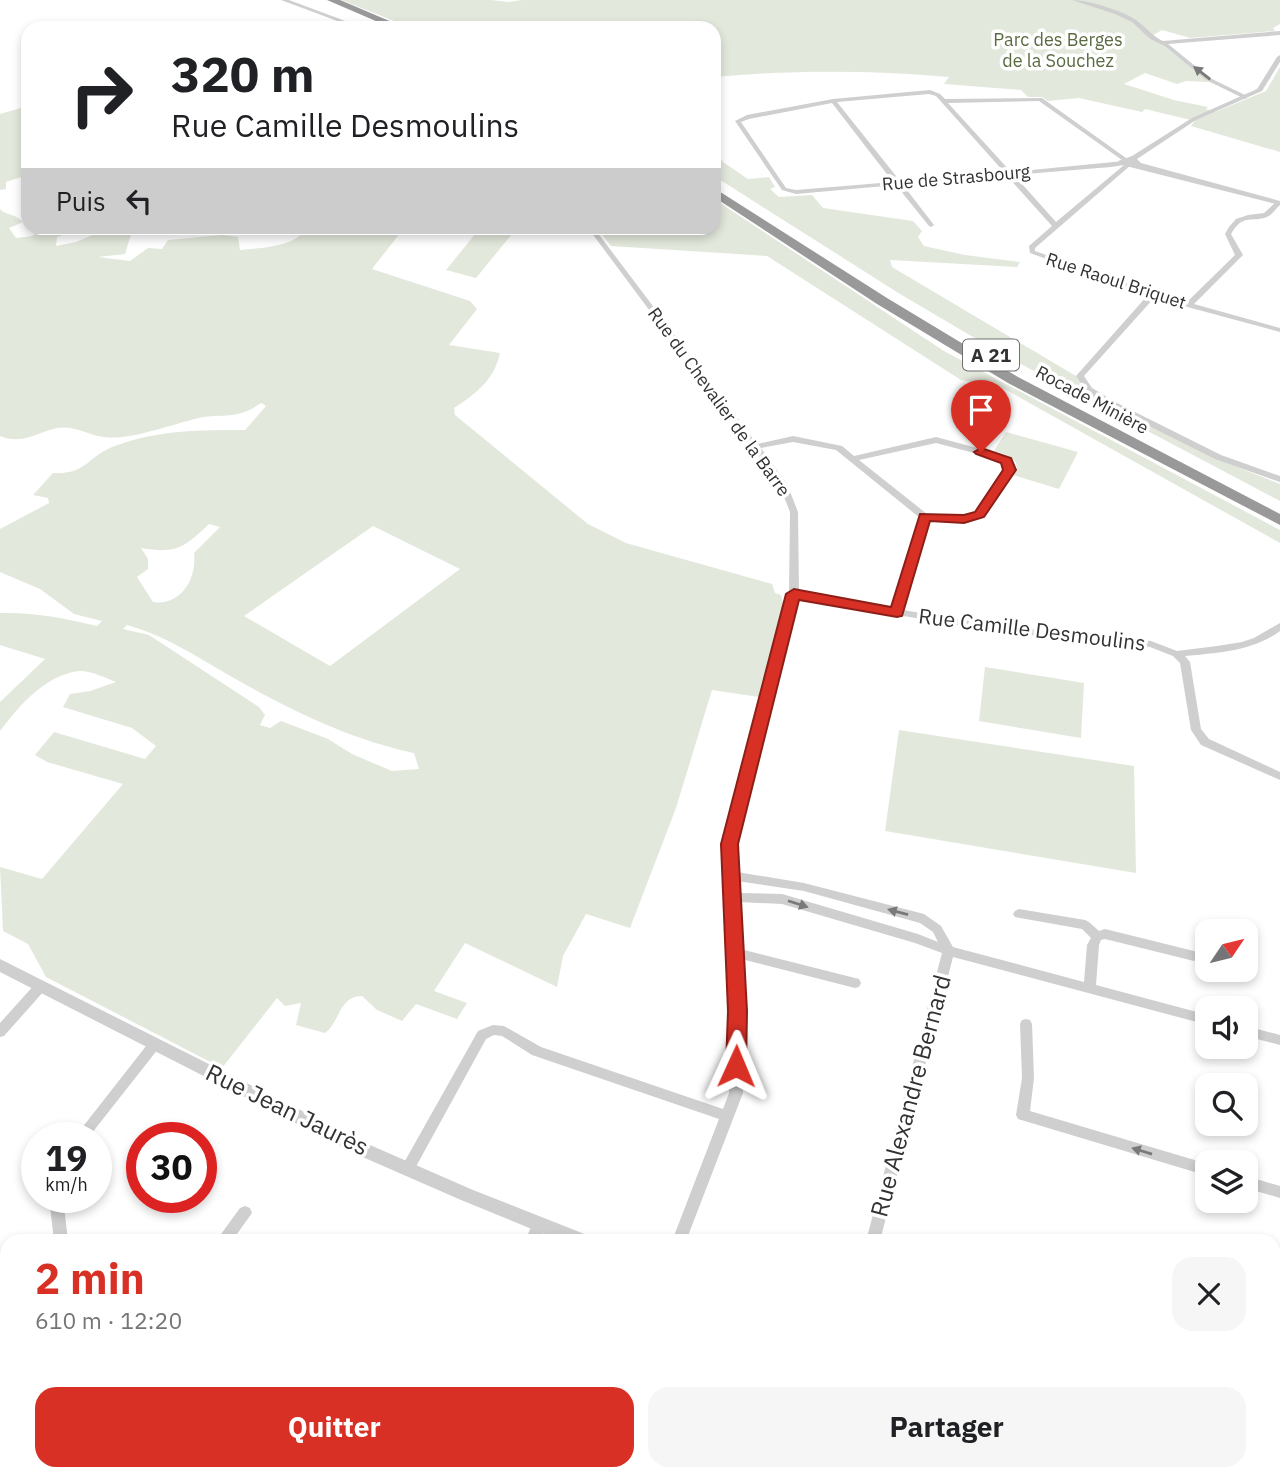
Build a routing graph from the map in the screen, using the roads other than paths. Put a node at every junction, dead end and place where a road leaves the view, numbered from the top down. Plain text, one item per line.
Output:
1 (284, 0) edge
2 (316, 0) edge
3 (332, 0) edge
4 (1075, 0) edge
5 (342, 21) edge
6 (367, 21) edge
7 (384, 21) edge
8 (1280, 33) edge
9 (1162, 43) junction
10 (1280, 57) edge
11 (1245, 97) junction
12 (833, 101) junction
13 (945, 101) junction
14 (1126, 163) junction
15 (1010, 173) junction
16 (897, 183) junction
17 (721, 186) edge
18 (721, 197) edge
19 (1279, 203) edge
20 (931, 225) dead end
21 (1056, 226) junction
22 (596, 235) edge
23 (1152, 295) junction
24 (1189, 305) junction
25 (1280, 330) edge
26 (755, 447) junction
27 (854, 458) junction
28 (1280, 479) edge
29 (1280, 508) edge
30 (925, 517) junction
31 (1280, 520) edge
32 (794, 594) junction
33 (897, 612) junction
34 (1280, 626) edge
35 (1176, 654) junction
36 (1280, 776) edge
37 (730, 875) junction
38 (731, 897) junction
39 (1018, 914) dead end
40 (1097, 937) junction
41 (949, 951) junction
42 (735, 953) junction
43 (1194, 956) dead end
44 (0, 965) edge
45 (855, 983) dead end
46 (40, 987) junction
47 (1090, 989) junction
48 (1195, 1017) edge
49 (1026, 1024) dead end
50 (0, 1032) edge
51 (1258, 1034) edge
52 (1280, 1040) edge
53 (154, 1045) junction
54 (728, 1116) junction
55 (93, 1122) edge
56 (1195, 1166) edge
57 (408, 1168) junction
58 (1258, 1186) edge
59 (1280, 1192) edge
60 (58, 1213) edge
61 (245, 1213) dead end
62 (539, 1225) junction
63 (60, 1234) edge
64 (228, 1234) edge
65 (535, 1234) edge
66 (563, 1234) edge
67 (682, 1234) edge
68 (875, 1234) edge

1 - 5 street
2 - 6 highway
3 - 7 highway
4 - 9 street
8 - 9 street
11 -> 9 street
10 - 11 street
11 - 14 street
12 - 13 street
12 - 16 street
12 - 16 street, Rue de Strasbourg
13 - 14 street
13 - 15 street
14 - 15 street, Rue de Strasbourg
14 - 19 street
14 - 21 street, Rue Raoul Briquet
15 - 16 street, Rue de Strasbourg
15 - 21 street
16 - 20 street
17 - 29 highway, Rocade Minière / A 21
18 - 31 highway, Rocade Minière / A 21
19 - 24 street
21 - 23 street, Rue Raoul Briquet
22 - 26 street, Rue du Chevalier de la Barre
23 - 24 street, Rue Raoul Briquet
23 - 28 street
24 - 25 street, Rue Raoul Briquet
26 - 27 street
26 - 32 street, Rue du Chevalier de la Barre
27 - 30 street
27 - 30 street
30 - 33 street
32 - 33 street, Rue Camille Desmoulins
32 - 37 street, Rue du Chevalier de la Barre
33 - 35 street, Rue Camille Desmoulins
34 - 35 street
35 - 36 street
37 - 38 street, Rue du Chevalier de la Barre
41 -> 37 street
38 -> 41 street
38 - 42 street, Rue du Chevalier de la Barre
39 - 40 street
40 - 43 street
40 - 47 street
41 - 47 street
41 - 68 street, Rue Alexandre Bernard
42 - 45 street
42 - 54 street, Rue du Chevalier de la Barre
44 - 46 street, Rue Jean Jaurès
46 - 50 street
46 - 53 street, Rue Jean Jaurès
47 - 48 street
56 -> 49 street
51 - 52 street
53 - 55 street
53 - 57 street, Rue Jean Jaurès
54 - 57 street
54 - 67 street, Rue du Chevalier de la Barre
57 - 62 street, Rue Jean Jaurès
58 - 59 street
60 - 63 street
61 - 64 street
62 - 65 street
62 - 66 street, Rue Jean Jaurès

